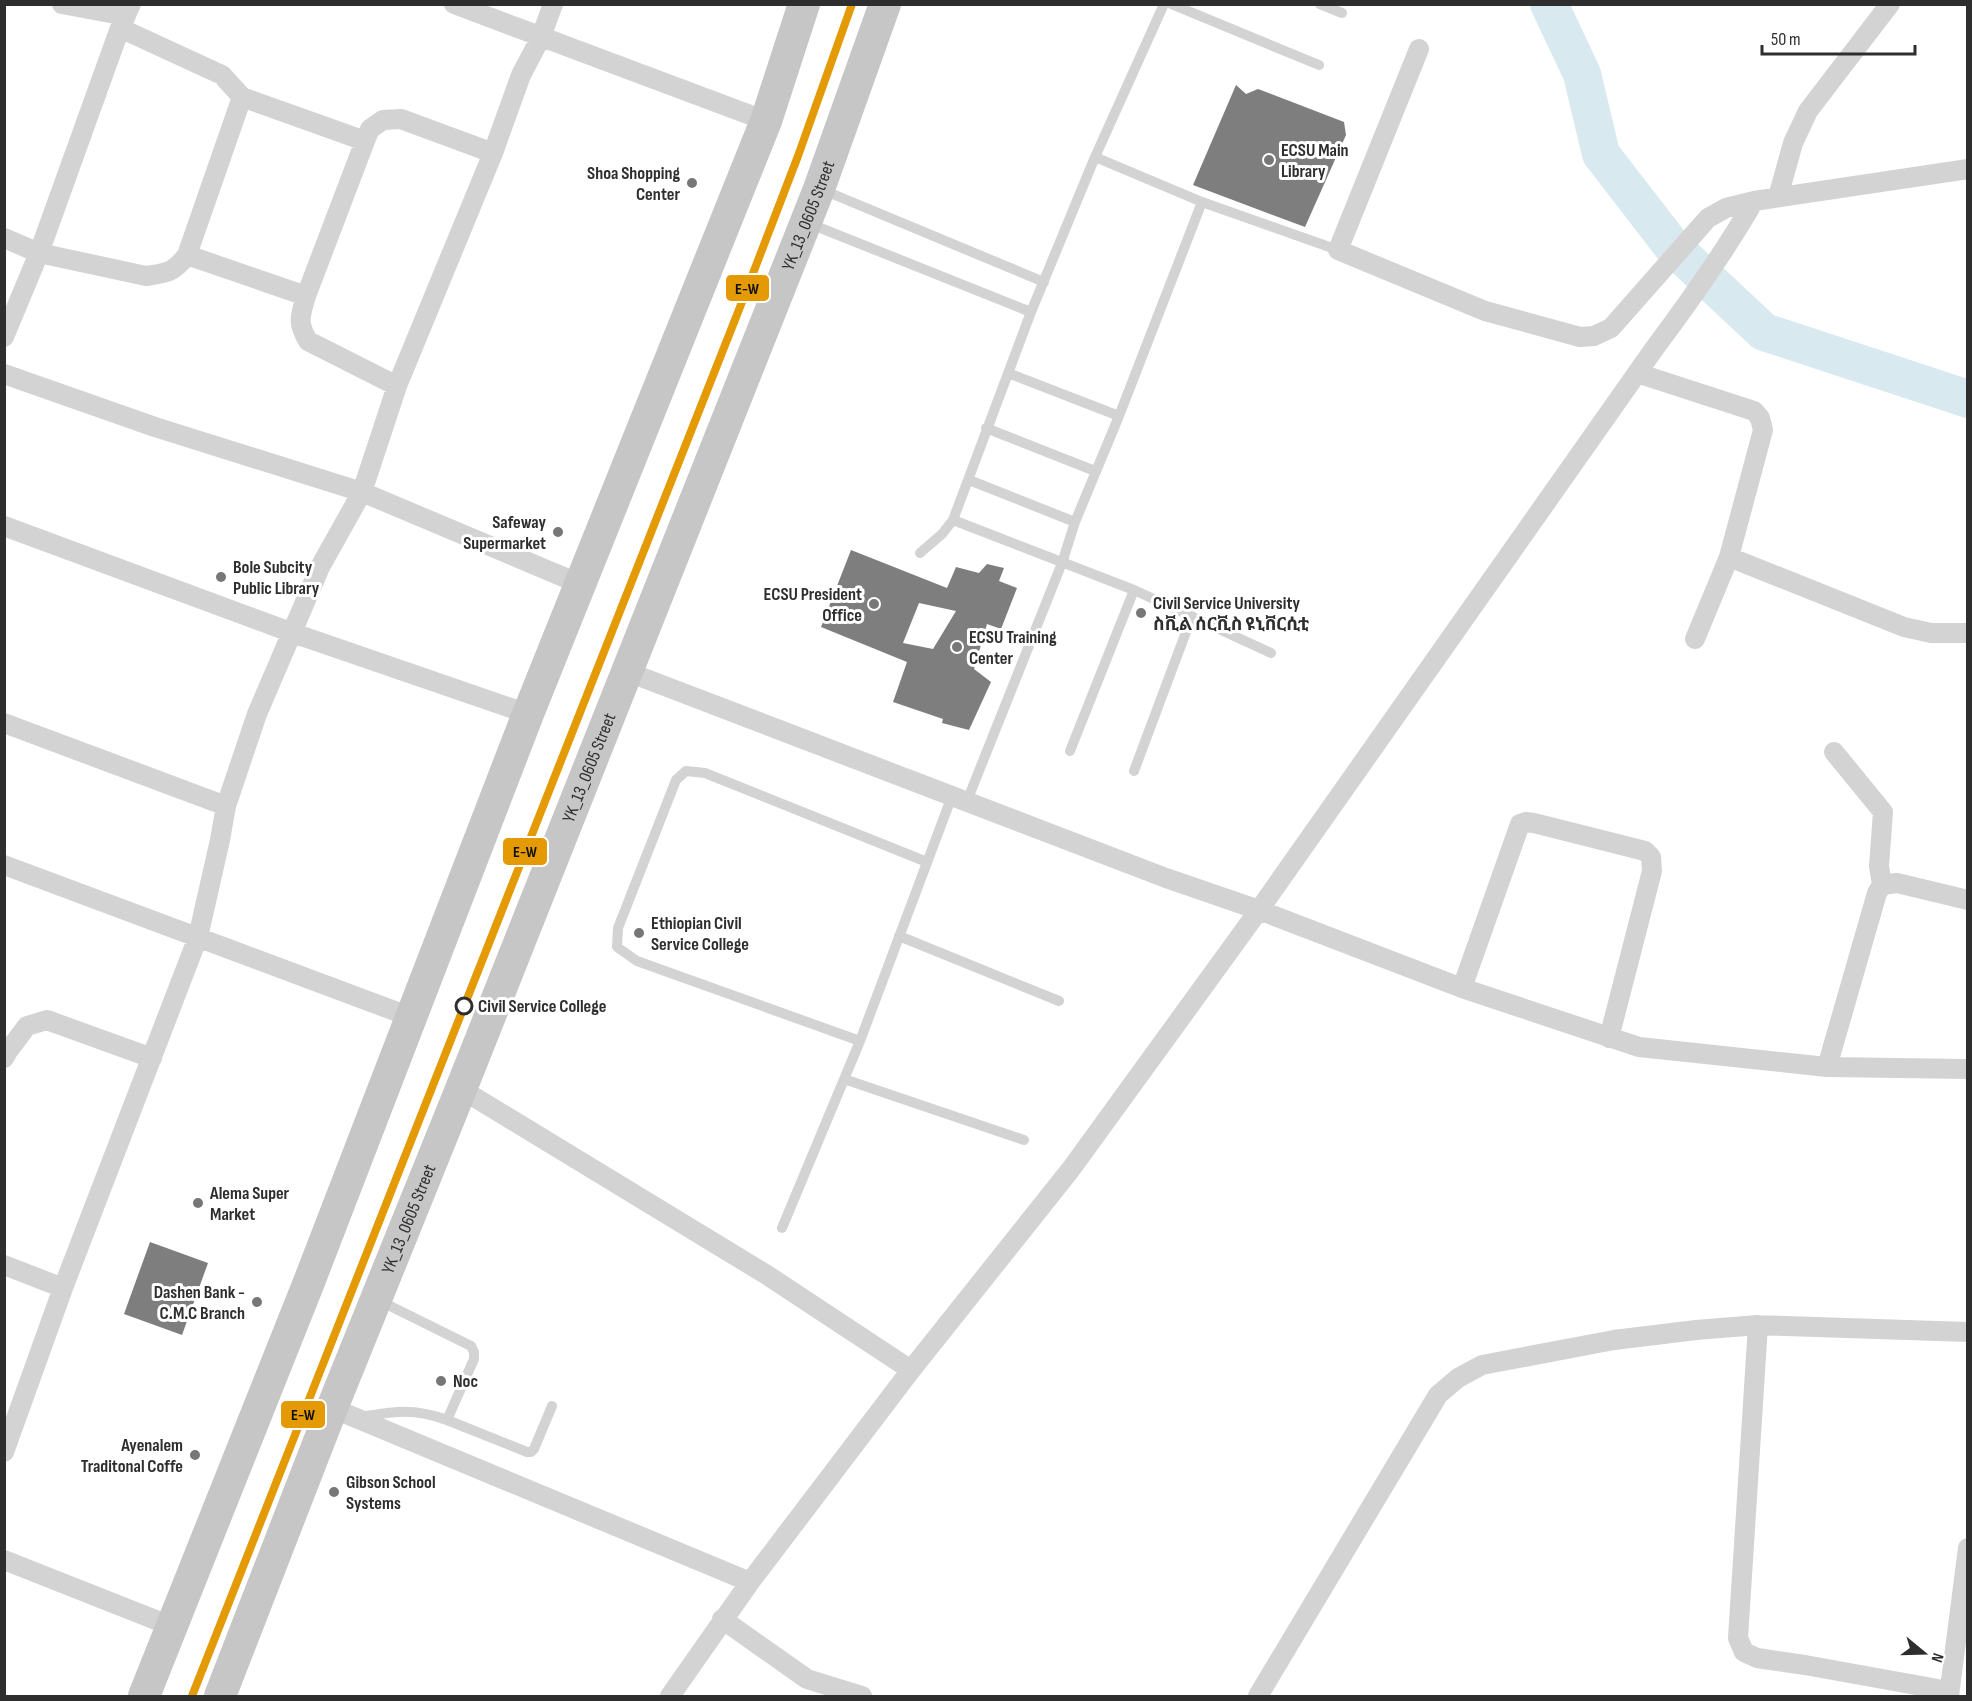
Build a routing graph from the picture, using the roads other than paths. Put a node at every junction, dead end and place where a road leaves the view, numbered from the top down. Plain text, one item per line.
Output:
1 (62, 4) edge
2 (454, 4) edge
3 (553, 4) edge
4 (804, 4) edge
5 (885, 4) edge
6 (1164, 4) edge
7 (1171, 4) edge
8 (1320, 4) edge
9 (1890, 4) edge
10 (1342, 13) dead end
11 (126, 16) edge
12 (541, 37) junction
13 (1419, 49) dead end
14 (1319, 64) dead end
15 (242, 97) junction
16 (766, 121) junction
17 (365, 141) junction
18 (493, 153) junction
19 (1095, 157) junction
20 (1968, 169) edge
21 (819, 189) junction
22 (1778, 197) junction
23 (1754, 201) junction
24 (1202, 202) junction
25 (805, 222) junction
26 (4, 238) edge
27 (1338, 250) junction
28 (39, 253) junction
29 (188, 255) junction
30 (1044, 282) junction
31 (306, 296) junction
32 (1031, 312) junction
33 (4, 337) edge
34 (1008, 373) junction
35 (1637, 373) junction
36 (4, 374) edge
37 (397, 386) junction
38 (1119, 416) junction
39 (986, 428) junction
40 (1095, 471) junction
41 (969, 480) junction
42 (362, 492) junction
43 (953, 520) junction
44 (1075, 522) junction
45 (4, 526) edge
46 (920, 553) dead end
47 (1729, 557) junction
48 (1062, 563) junction
49 (580, 584) junction
50 (1134, 591) junction
51 (1192, 616) junction
52 (293, 633) junction
53 (1968, 633) edge
54 (1695, 639) dead end
55 (1271, 653) dead end
56 (628, 672) junction
57 (528, 714) junction
58 (4, 723) edge
59 (1070, 751) dead end
60 (1834, 752) dead end
61 (1134, 771) dead end
62 (959, 798) junction
63 (226, 806) junction
64 (927, 862) junction
65 (4, 865) edge
66 (1882, 885) junction
67 (1968, 900) edge
68 (1259, 910) junction
69 (899, 936) junction
70 (198, 937) junction
71 (1462, 988) junction
72 (1059, 1001) dead end
73 (411, 1017) junction
74 (1609, 1038) junction
75 (860, 1041) junction
76 (6, 1053) edge
77 (152, 1058) junction
78 (1827, 1067) junction
79 (1968, 1069) edge
80 (844, 1079) junction
81 (461, 1089) junction
82 (1024, 1140) dead end
83 (782, 1228) dead end
84 (4, 1265) edge
85 (63, 1288) junction
86 (375, 1298) junction
87 (1758, 1325) junction
88 (1968, 1332) edge
89 (911, 1370) junction
90 (552, 1406) dead end
91 (344, 1413) junction
92 (10, 1415) edge
93 (447, 1420) junction
94 (4, 1452) edge
95 (1968, 1548) edge
96 (4, 1560) edge
97 (750, 1582) junction
98 (722, 1619) junction
99 (171, 1626) junction
100 (1949, 1694) edge
101 (144, 1696) edge
102 (220, 1696) edge
103 (670, 1696) edge
104 (862, 1696) edge
105 (1258, 1696) edge

1 - 11 street
2 - 12 street
3 - 12 street
4 - 16 main road
5 - 21 main road, YK_13_0605 Street
6 - 19 lane
7 - 14 lane
8 - 10 lane
9 - 22 street
11 - 15 street
11 - 28 street
12 - 16 street
12 - 18 street
13 - 27 street
15 - 17 street
15 - 29 street
16 - 49 main road
17 - 18 street
17 - 31 street
18 - 37 street
19 - 24 lane
19 - 30 lane
20 - 22 street
21 - 25 main road, YK_13_0605 Street
21 - 30 lane
22 - 23 street
23 - 27 street
23 - 35 street
24 - 27 lane
24 - 38 lane
25 - 32 lane
25 - 56 main road, YK_13_0605 Street
26 - 28 street
28 - 29 street
28 - 33 street
29 - 31 street
30 - 32 lane
31 - 37 street
32 - 34 lane
34 - 38 lane
34 - 39 lane
35 - 47 street
35 - 68 street
36 - 42 street
37 - 42 street
38 - 40 lane
39 - 40 lane
39 - 41 lane
40 - 44 lane
41 - 43 lane
41 - 44 lane
42 - 49 street
42 - 52 street
43 - 46 lane
43 - 48 lane
44 - 48 lane
45 - 52 street
47 - 53 street
47 - 54 street
48 - 50 lane
48 - 62 lane
49 - 57 main road
50 - 51 lane
50 - 59 lane
51 - 55 lane
51 - 61 lane
52 - 57 street
52 - 63 street
56 - 62 street
56 - 81 main road, YK_13_0605 Street
57 - 73 main road
58 - 63 street
60 - 66 street
62 - 64 lane
62 - 68 street
63 - 70 street
64 - 69 lane
64 - 75 lane
65 - 70 street
66 - 67 street
66 - 78 street
68 - 71 street
68 - 89 street
69 - 72 lane
69 - 75 lane
70 - 73 street
70 - 77 street
71 - 74 street
71 - 74 street
73 - 99 main road
74 - 78 street
75 - 80 lane
76 - 77 street
77 - 85 street
78 - 79 street
80 - 82 lane
80 - 83 lane
81 - 86 main road, YK_13_0605 Street
81 - 89 street
84 - 85 street
85 - 92 street
86 - 91 main road, YK_13_0605 Street
86 - 93 lane
87 - 88 street
87 - 100 street
87 - 105 street
89 - 97 street
90 - 93 lane
91 - 93 lane
91 - 97 street
91 - 102 main road, YK_13_0605 Street
92 - 94 street
95 - 100 street
96 - 99 street
97 - 98 street
98 - 103 street
98 - 104 street
99 - 101 main road

